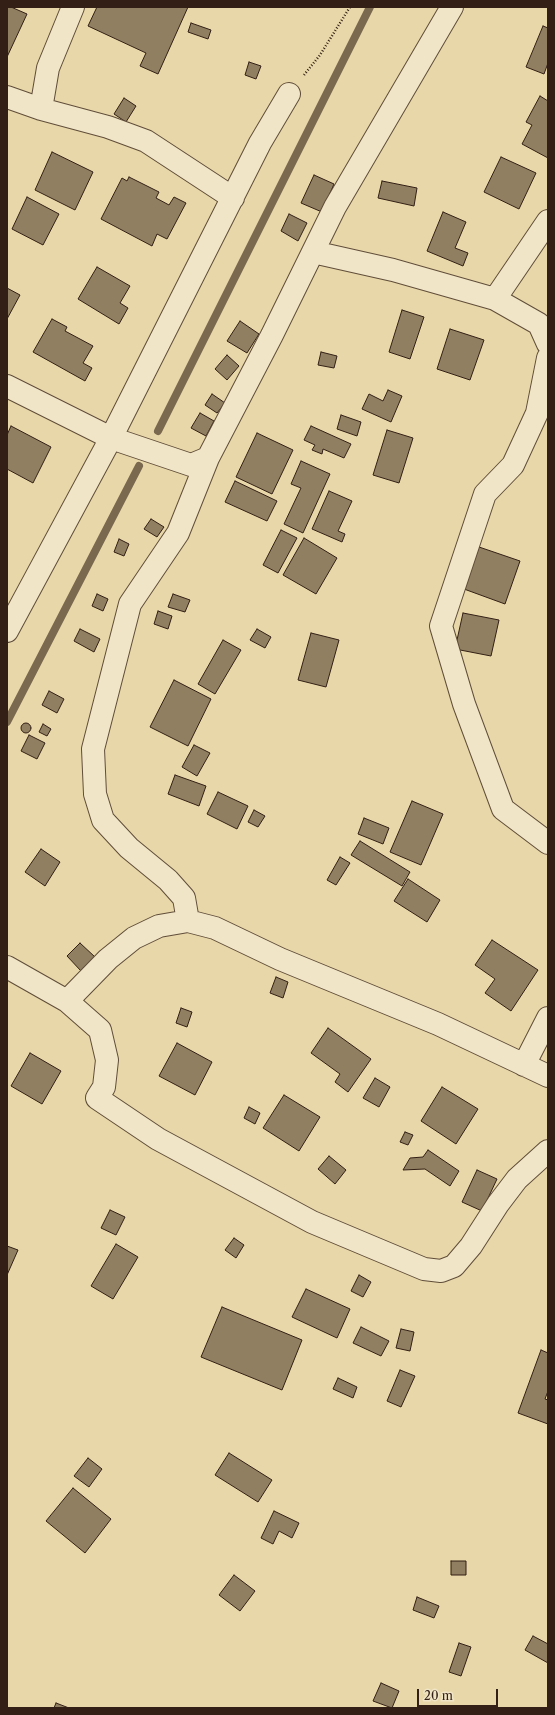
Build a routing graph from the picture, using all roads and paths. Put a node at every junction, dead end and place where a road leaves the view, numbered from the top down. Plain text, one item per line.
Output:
1 (73, 7) edge
2 (350, 7) edge
3 (452, 7) edge
4 (289, 94) joint
5 (7, 97) edge
6 (41, 109) junction
7 (233, 198) junction
8 (548, 221) edge
9 (313, 252) junction
10 (495, 300) junction
11 (548, 344) edge
12 (548, 358) edge
13 (7, 386) edge
14 (111, 438) junction
15 (208, 458) junction
16 (7, 631) edge
17 (548, 843) edge
18 (188, 921) junction
19 (7, 967) edge
20 (67, 1001) junction
21 (548, 1018) edge
22 (524, 1065) junction
23 (548, 1076) edge
24 (548, 1151) edge

1 - 6 street
2 - 4 path
3 - 9 street
4 - 7 street
5 - 6 street
6 - 7 street
7 - 14 street
8 - 10 street
9 - 10 street
9 - 15 street
10 - 11 street
12 - 17 street
13 - 14 street
14 - 15 street
14 - 16 street
15 - 18 street
18 - 20 street
18 - 22 street
19 - 20 street
20 - 24 street
21 - 22 street
22 - 23 street

